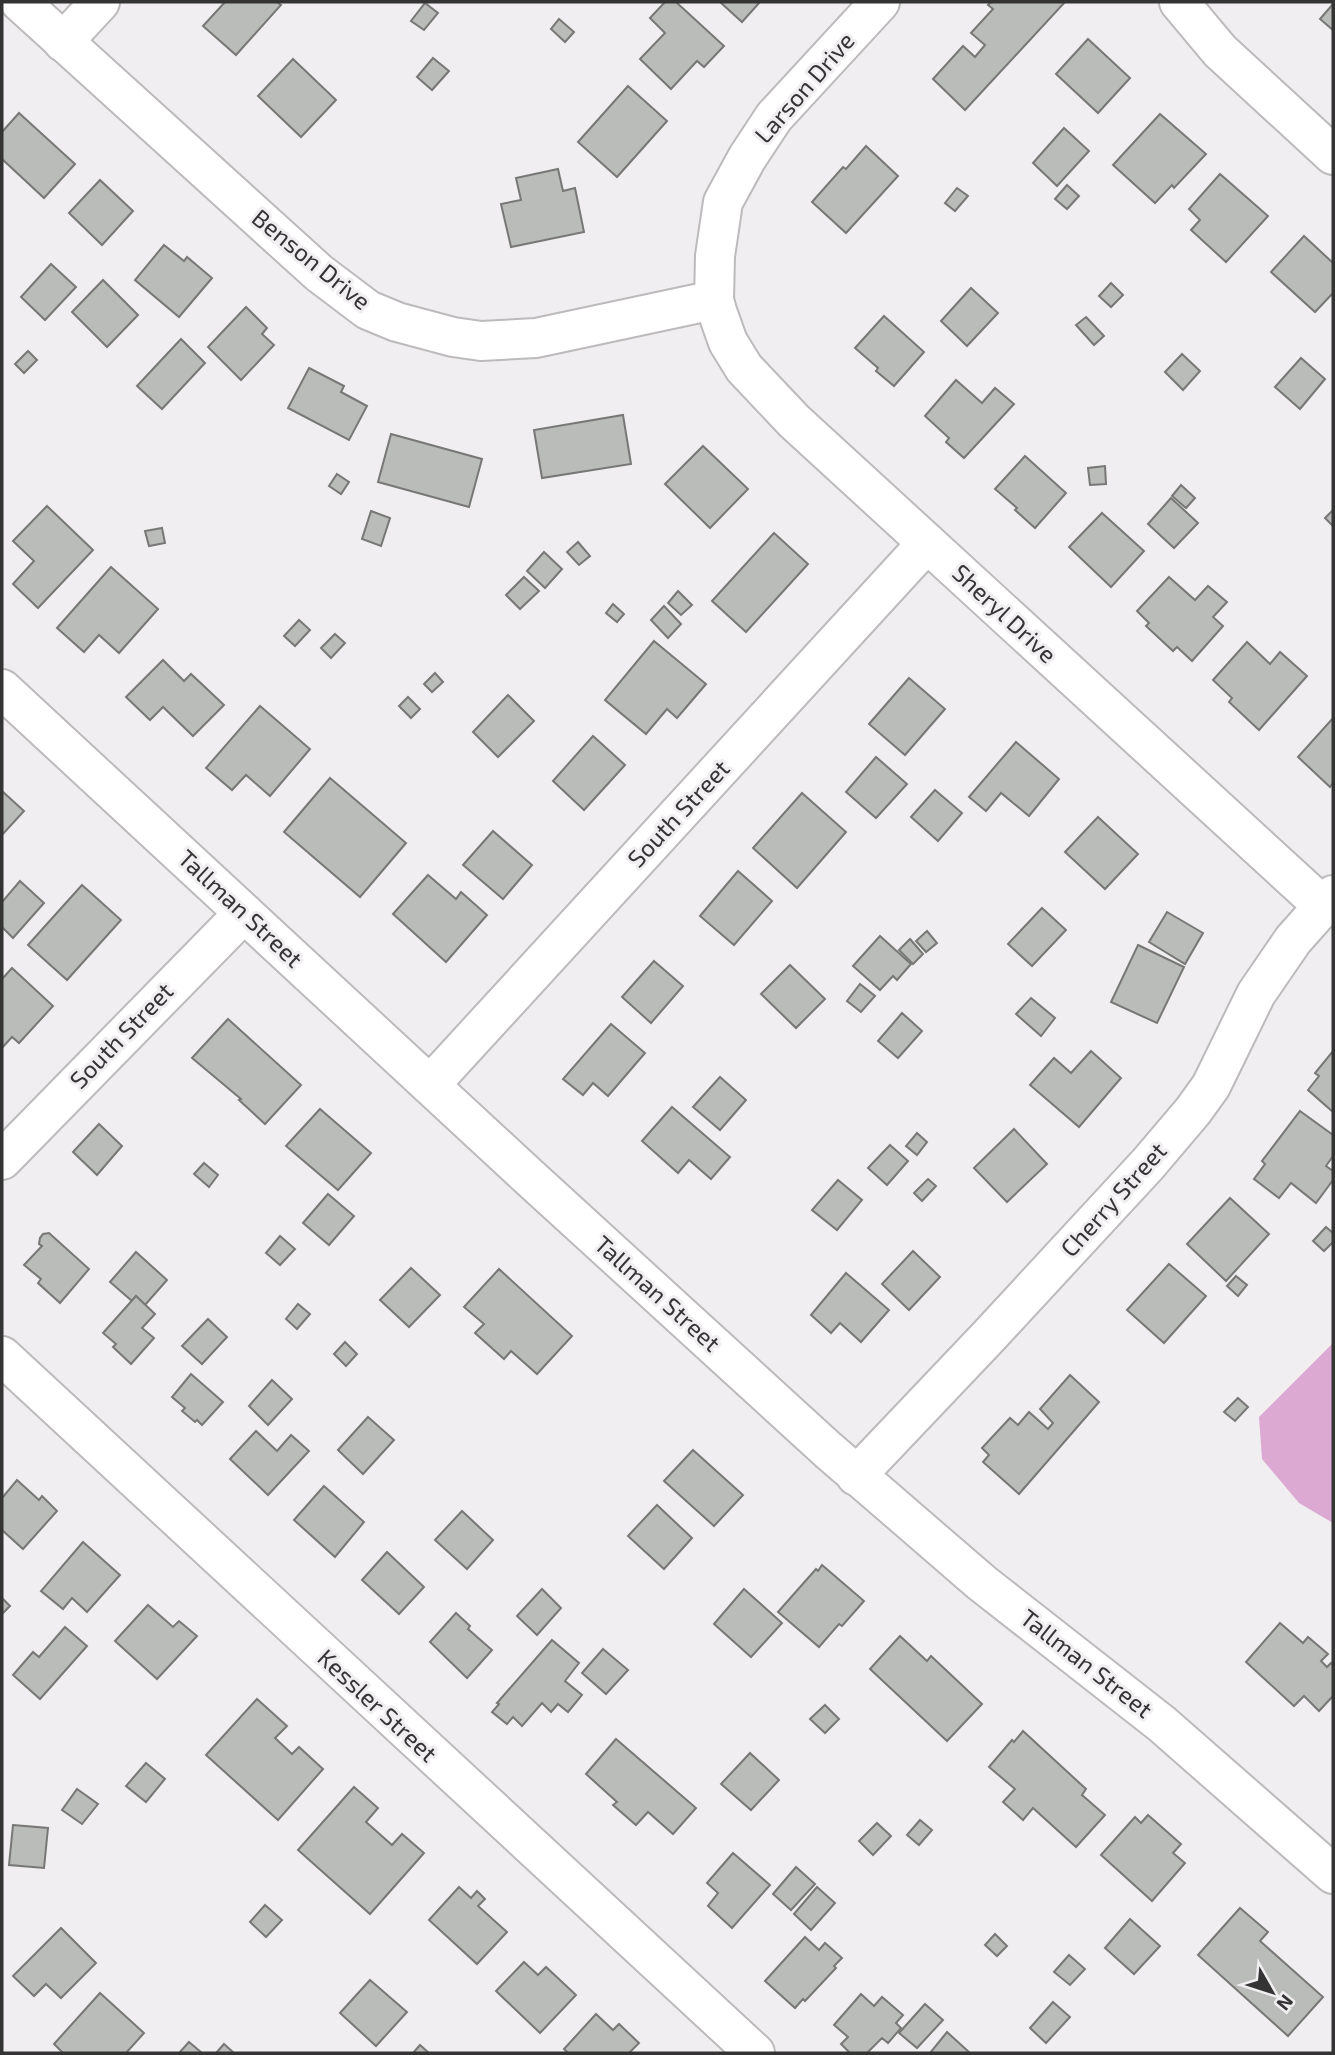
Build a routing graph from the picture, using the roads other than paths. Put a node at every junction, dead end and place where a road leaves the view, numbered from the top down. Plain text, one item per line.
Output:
1 (20, 2) edge
2 (100, 2) edge
3 (880, 2) edge
4 (1179, 2) edge
5 (63, 42) junction
6 (1333, 155) edge
7 (714, 300) junction
8 (928, 544) junction
9 (2, 689) edge
10 (1328, 901) edge
11 (244, 913) junction
12 (430, 1085) junction
13 (2, 1160) edge
14 (2, 1356) edge
15 (856, 1476) junction
16 (1333, 1874) edge
17 (755, 2053) edge

1 - 5 street, Benson Drive
2 - 5 street
3 - 7 street, Larson Drive
4 - 6 street
5 - 7 street, Benson Drive
7 - 8 street, Sheryl Drive
8 - 10 street, Sheryl Drive
8 - 12 street, South Street
9 - 11 street, Tallman Street
10 - 15 street, Cherry Street
11 - 12 street, Tallman Street
11 - 13 street, South Street
12 - 15 street, Tallman Street
14 - 17 street, Kessler Street
15 - 16 street, Tallman Street

